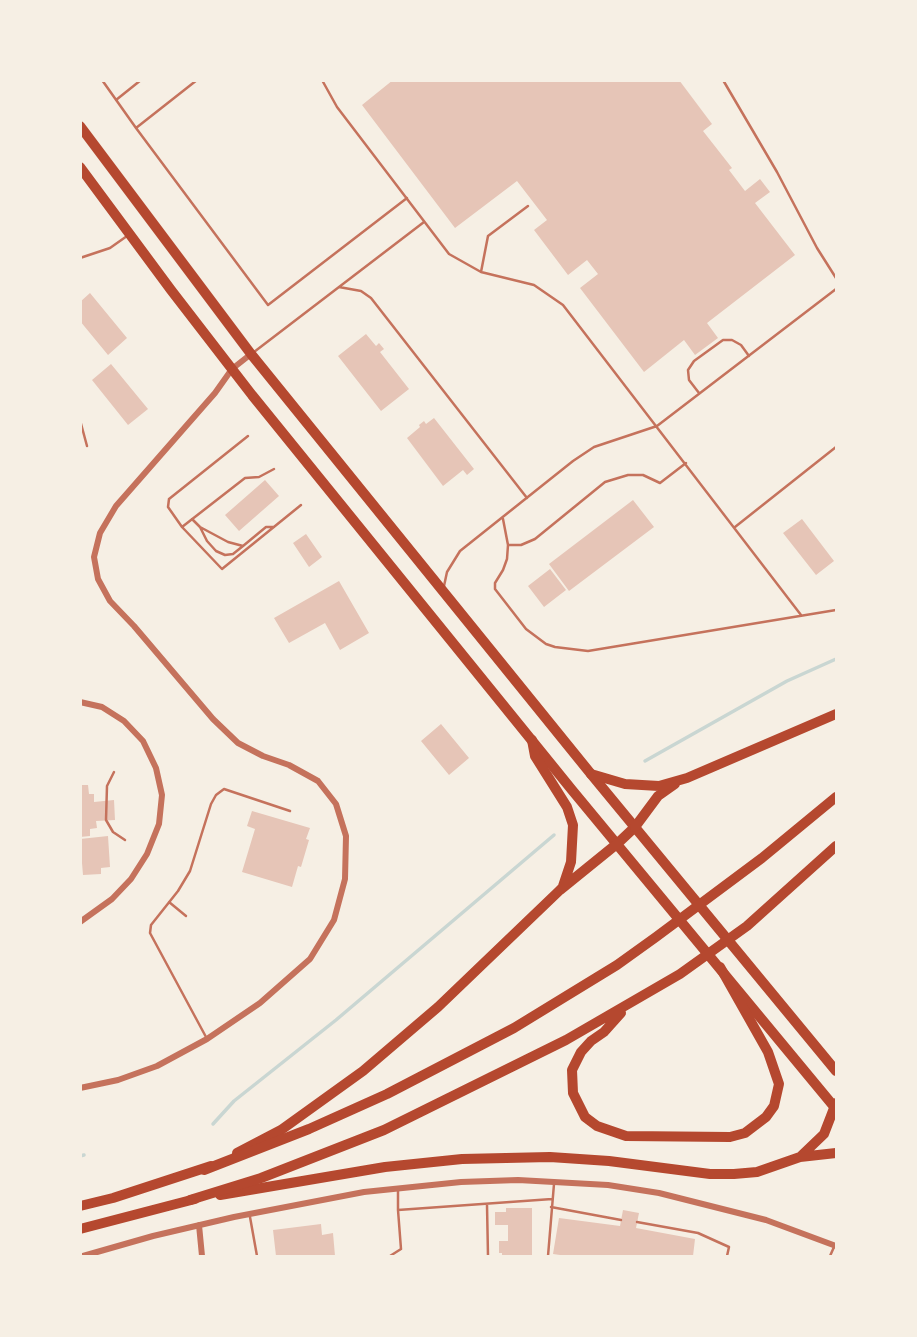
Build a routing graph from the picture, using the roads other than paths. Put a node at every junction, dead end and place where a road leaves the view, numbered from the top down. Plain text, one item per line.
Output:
1 (102, 80) edge
2 (141, 80) edge
3 (197, 80) edge
4 (322, 80) edge
5 (723, 80) edge
6 (116, 100) junction
7 (80, 126) edge
8 (136, 128) junction
9 (80, 167) edge
10 (407, 198) junction
11 (528, 206) dead end
12 (424, 222) junction
13 (129, 234) junction
14 (80, 258) edge
15 (481, 272) junction
16 (836, 278) edge
17 (340, 287) junction
18 (836, 289) edge
19 (251, 355) junction
20 (749, 356) junction
21 (232, 369) junction
22 (699, 394) junction
23 (80, 420) edge
24 (657, 426) junction
25 (248, 436) dead end
26 (87, 446) dead end
27 (836, 447) edge
28 (686, 463) junction
29 (274, 469) dead end
30 (527, 498) junction
31 (302, 505) dead end
32 (503, 518) junction
33 (192, 519) junction
34 (182, 527) junction
35 (200, 527) junction
36 (274, 527) junction
37 (735, 527) junction
38 (508, 545) junction
39 (243, 546) junction
40 (443, 592) junction
41 (836, 610) edge
42 (802, 615) junction
43 (80, 702) edge
44 (836, 714) edge
45 (532, 740) junction
46 (114, 772) dead end
47 (591, 774) junction
48 (687, 778) junction
49 (836, 797) edge
50 (290, 811) dead end
51 (635, 827) junction
52 (125, 840) dead end
53 (618, 843) junction
54 (836, 846) edge
55 (563, 887) junction
56 (169, 902) junction
57 (186, 916) dead end
58 (80, 922) edge
59 (719, 967) junction
60 (628, 1006) junction
61 (207, 1040) junction
62 (836, 1071) edge
63 (80, 1088) edge
64 (836, 1107) edge
65 (836, 1153) edge
66 (800, 1157) junction
67 (204, 1170) junction
68 (555, 1181) junction
69 (397, 1187) junction
70 (552, 1199) junction
71 (190, 1200) junction
72 (487, 1205) junction
73 (80, 1206) edge
74 (551, 1208) junction
75 (398, 1210) junction
76 (250, 1213) junction
77 (621, 1220) dead end
78 (638, 1222) dead end
79 (199, 1225) junction
80 (80, 1229) edge
81 (835, 1246) edge
82 (83, 1256) edge
83 (202, 1256) edge
84 (257, 1256) edge
85 (390, 1256) edge
86 (488, 1256) edge
87 (548, 1256) edge
88 (727, 1256) edge
89 (830, 1256) edge

1 - 6 lane
2 - 6 lane
3 - 8 lane
4 - 10 lane
5 - 16 lane
6 - 8 lane
7 - 19 main road
8 - 10 lane
9 - 13 main road
10 - 12 lane
11 - 15 lane
12 - 15 lane
12 - 17 lane
13 - 14 lane
13 - 21 main road
15 - 24 lane
17 - 19 lane
17 - 30 lane
18 - 20 lane
19 - 21 street
19 - 40 main road
20 - 22 lane
20 - 22 lane
21 - 45 main road
21 - 61 street
22 - 24 lane
23 - 26 lane
24 - 28 lane
24 - 30 lane
25 - 34 lane
27 - 37 lane
28 - 37 lane
28 - 38 lane
29 - 33 lane
30 - 32 lane
31 - 36 lane
32 - 38 lane
32 - 40 lane
33 - 34 lane
33 - 35 lane
34 - 36 lane
35 - 39 lane
35 - 39 lane
36 - 39 lane
37 - 42 lane
38 - 42 lane
40 - 47 main road
41 - 42 lane
43 - 58 street
44 - 48 highway
45 - 53 main road
45 - 55 main road
46 - 52 lane
47 - 48 highway
47 - 51 main road
48 - 51 highway
49 - 67 highway
50 - 56 lane
51 - 53 main road
51 - 62 main road
53 - 55 main road
53 - 59 main road
54 - 60 highway
55 - 67 main road
56 - 57 lane
56 - 61 lane
59 - 60 highway
59 - 64 main road
60 - 71 highway
61 - 63 street
64 - 66 main road
65 - 66 main road
66 - 71 main road
67 - 73 main road
68 - 69 street
68 - 70 lane
68 - 81 street
69 - 75 lane
69 - 76 street
70 - 72 lane
70 - 74 lane
71 - 80 main road
72 - 75 lane
72 - 86 lane
74 - 77 lane
74 - 87 lane
75 - 85 lane
76 - 79 street
76 - 84 lane
78 - 88 lane
79 - 82 street
79 - 83 street
81 - 89 lane

